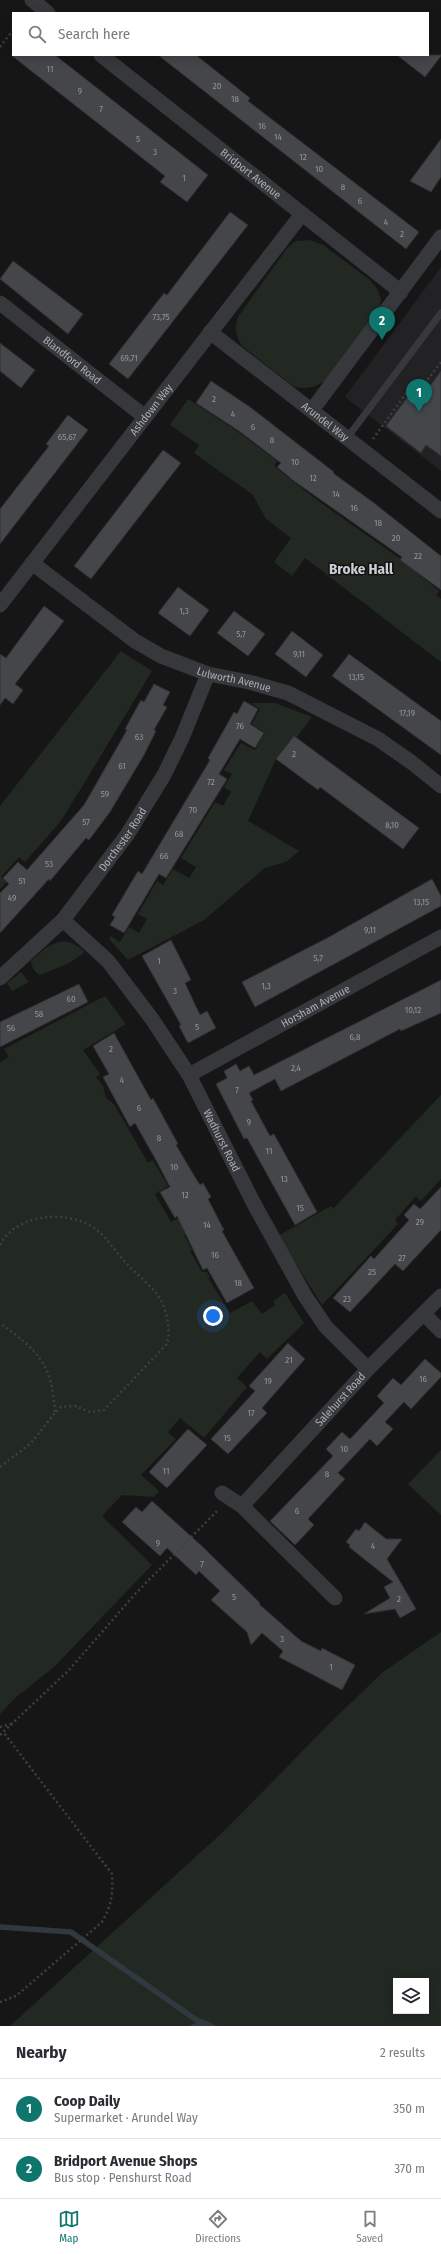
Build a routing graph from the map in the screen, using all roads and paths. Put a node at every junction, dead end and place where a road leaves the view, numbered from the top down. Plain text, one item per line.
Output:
1 (32, 0) edge
2 (47, 12) edge
3 (12, 31) edge
4 (0, 47) edge
5 (102, 56) edge
6 (302, 214) junction
7 (441, 237) edge
8 (401, 292) junction
9 (0, 303) edge
10 (441, 314) edge
11 (210, 332) junction
12 (441, 362) edge
13 (312, 410) junction
14 (144, 417) junction
15 (347, 438) junction
16 (364, 451) junction
17 (441, 511) edge
18 (32, 563) junction
19 (0, 605) edge
20 (208, 674) junction
21 (441, 786) edge
22 (62, 920) junction
23 (441, 937) edge
24 (0, 978) edge
25 (189, 1075) junction
26 (0, 1245) edge
27 (441, 1296) edge
28 (424, 1314) junction
29 (0, 1323) edge
30 (441, 1331) edge
31 (368, 1369) junction
32 (55, 1413) junction
33 (0, 1467) edge
34 (231, 1499) junction
35 (335, 1598) dead end
36 (12, 1724) junction
37 (0, 1727) edge
38 (4, 1733) junction
39 (0, 1735) edge
40 (0, 2002) edge

1 - 2 street
3 - 4 path
5 - 6 street, Bridport Avenue
6 - 8 street, Bridport Avenue
6 - 11 street, Ashdown Way
7 - 8 street
8 - 13 street
9 - 14 street, Blandford Road
10 - 15 lane
11 - 13 street, Arundel Way
11 - 14 street, Ashdown Way
12 - 16 path
13 - 15 street, Arundel Way
14 - 18 street, Ashdown Way
15 - 16 street, Arundel Way
16 - 17 street, Arundel Way
18 - 19 street, Ashdown Way
18 - 20 street, Lulworth Avenue
20 - 21 street, Lulworth Avenue
20 - 22 street, Dorchester Road
22 - 24 street, Dorchester Road
22 - 25 street, Wadhurst Road
23 - 25 street, Horsham Avenue
25 - 31 street, Wadhurst Road
26 - 32 path
27 - 28 street, Salehurst Road
28 - 30 street
28 - 31 street, Salehurst Road
29 - 32 path
31 - 34 street, Salehurst Road
32 - 33 path
34 - 35 street
34 - 36 path
36 - 37 path
36 - 38 path
38 - 39 path
38 - 40 path

